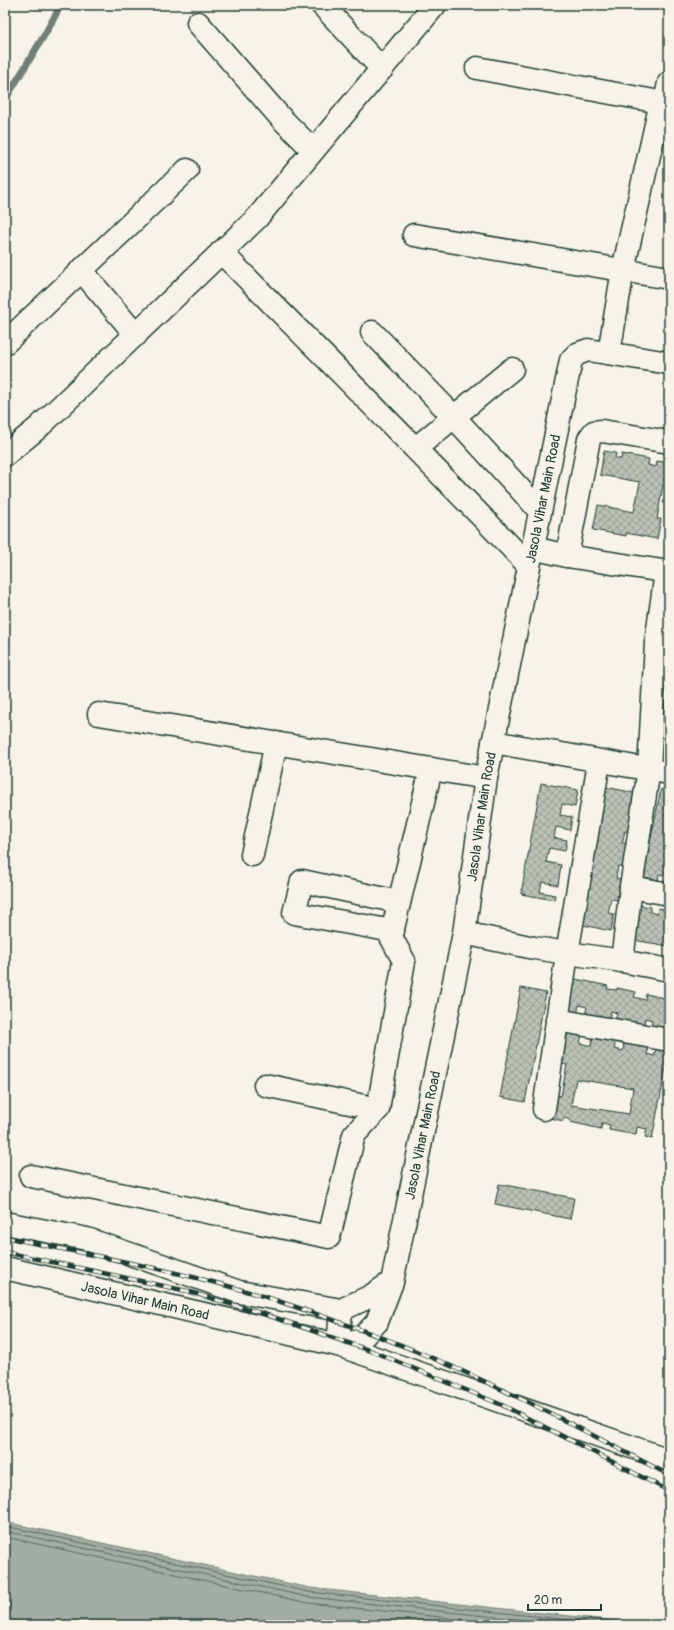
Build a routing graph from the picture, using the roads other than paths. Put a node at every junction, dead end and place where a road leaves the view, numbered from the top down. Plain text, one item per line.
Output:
1 (322, 5) edge
2 (435, 5) edge
3 (198, 23) dead end
4 (477, 68) dead end
5 (382, 69) junction
6 (668, 96) edge
7 (313, 150) junction
8 (187, 170) dead end
9 (414, 234) dead end
10 (221, 252) junction
11 (81, 270) junction
12 (623, 270) junction
13 (669, 278) edge
14 (372, 332) dead end
15 (136, 335) junction
16 (5, 343) edge
17 (609, 353) junction
18 (669, 363) edge
19 (512, 369) dead end
20 (454, 417) junction
21 (669, 442) edge
22 (416, 448) junction
23 (5, 455) edge
24 (540, 511) junction
25 (567, 556) junction
26 (531, 557) junction
27 (668, 572) edge
28 (662, 644) edge
29 (99, 714) dead end
30 (493, 742) junction
31 (276, 743) junction
32 (599, 762) junction
33 (431, 769) junction
34 (659, 771) edge
35 (486, 778) junction
36 (252, 855) dead end
37 (631, 887) junction
38 (669, 894) edge
39 (399, 902) junction
40 (393, 930) junction
41 (464, 933) junction
42 (567, 954) junction
43 (622, 961) junction
44 (669, 970) edge
45 (557, 1020) junction
46 (669, 1040) edge
47 (265, 1085) dead end
48 (378, 1109) junction
49 (544, 1109) dead end
50 (31, 1176) dead end
51 (5, 1223) edge
52 (5, 1268) edge
53 (392, 1282) junction
54 (341, 1310) junction
55 (338, 1345) junction
56 (669, 1460) edge

1 - 5 street
2 - 5 street
3 - 7 street
4 - 6 street
5 - 7 street
6 - 12 street
7 - 10 street
8 - 11 street
9 - 12 street
10 - 15 street
10 - 22 street
11 - 15 street
11 - 16 street
12 - 13 street
12 - 17 street
14 - 20 street
15 - 23 street
17 - 18 street
17 - 24 street, Jasola Vihar Main Road
19 - 20 street
20 - 22 street
20 - 24 street
21 - 25 street
22 - 26 street
24 - 26 street, Jasola Vihar Main Road
25 - 26 street
25 - 27 street
26 - 30 street, Jasola Vihar Main Road
27 - 28 street
28 - 34 street
29 - 31 street
30 - 32 street
30 - 35 street, Jasola Vihar Main Road
31 - 33 street
31 - 36 street
32 - 34 street
32 - 42 street
33 - 35 street
33 - 39 street
34 - 37 street
35 - 41 street, Jasola Vihar Main Road
37 - 38 street
37 - 43 street
39 - 40 street
39 - 40 street
40 - 48 street
41 - 42 street
41 - 53 street, Jasola Vihar Main Road
42 - 43 street
42 - 45 street
43 - 44 street
45 - 46 street
45 - 49 street
47 - 48 street
48 - 50 street
51 - 54 street
52 - 55 street, Jasola Vihar Main Road
53 - 54 street
53 - 55 street, Jasola Vihar Main Road
54 - 55 street
55 - 56 street

